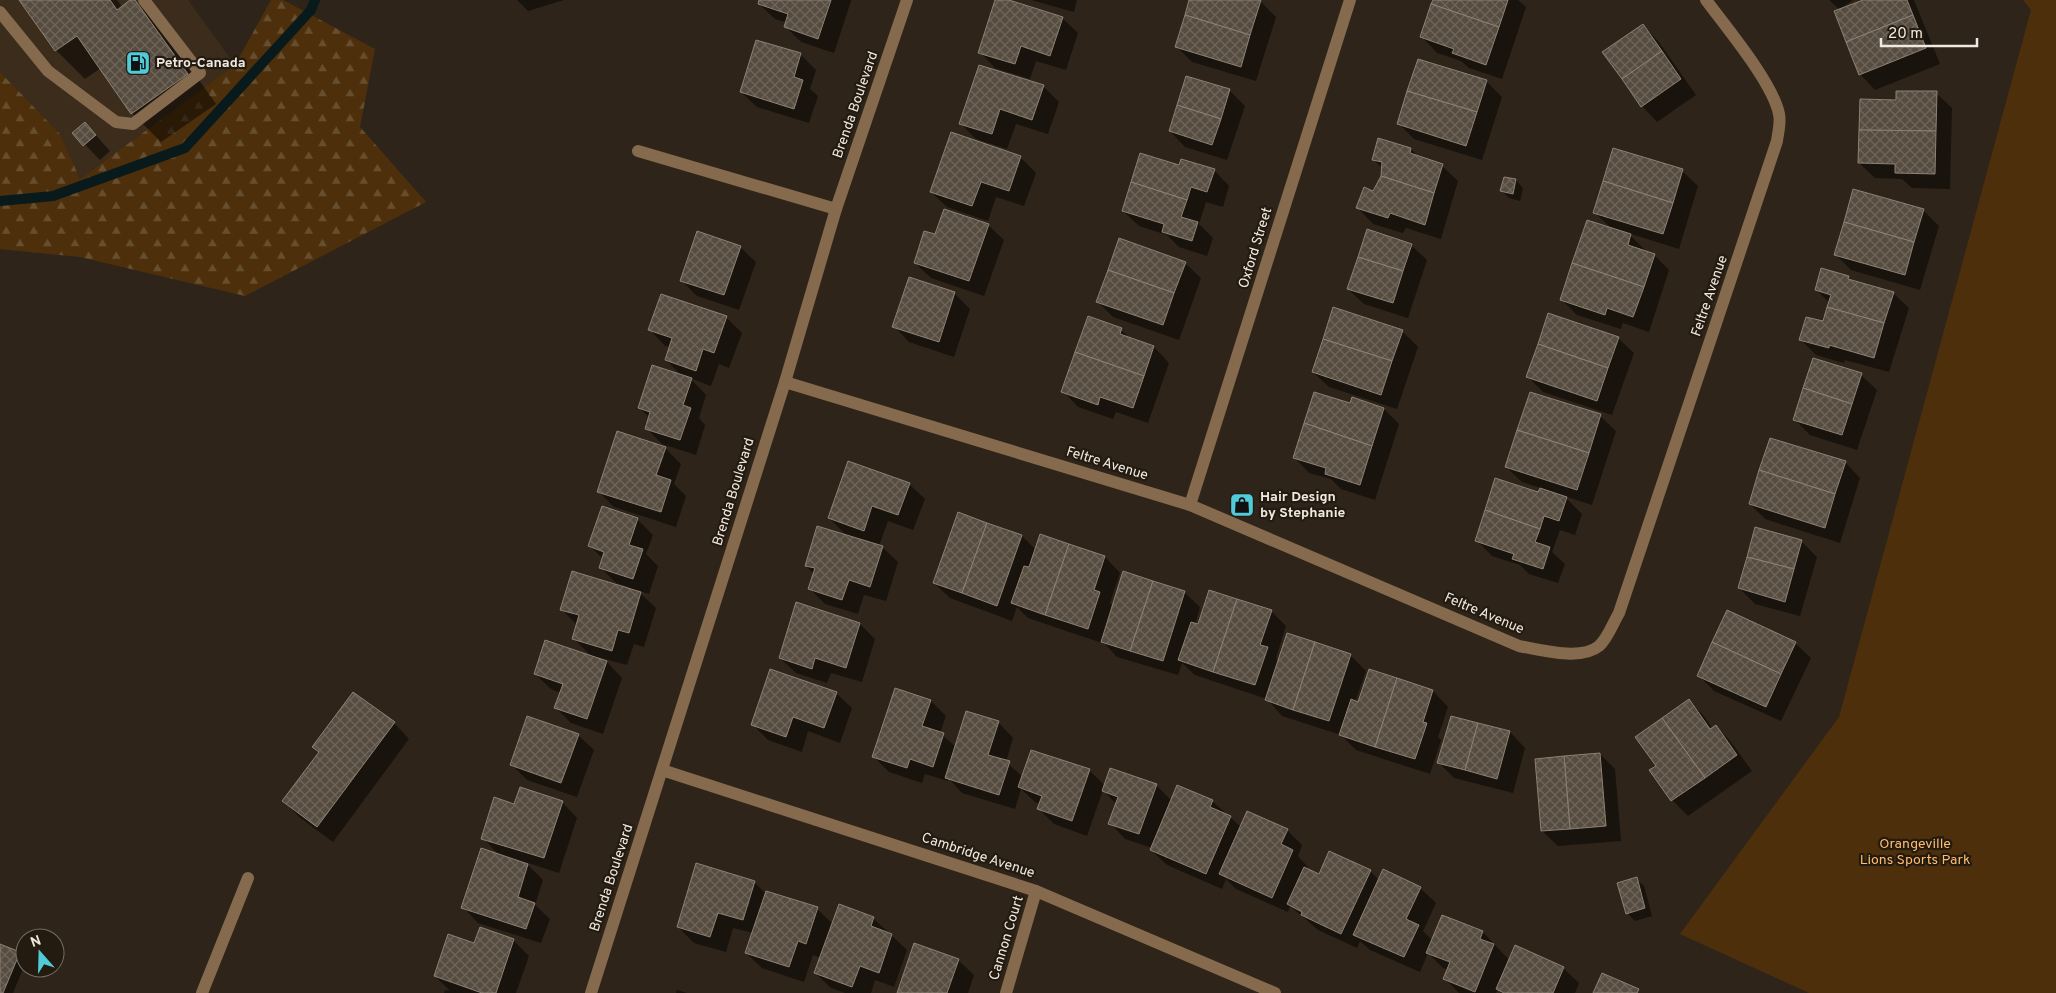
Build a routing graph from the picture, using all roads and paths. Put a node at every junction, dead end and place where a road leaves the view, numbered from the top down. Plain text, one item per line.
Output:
1 (144, 0) edge
2 (907, 0) edge
3 (1350, 0) edge
4 (1706, 0) edge
5 (0, 12) edge
6 (638, 151) dead end
7 (836, 209) junction
8 (785, 382) junction
9 (1190, 505) junction
10 (662, 770) junction
11 (248, 878) dead end
12 (1036, 891) junction
13 (202, 993) edge
14 (590, 993) edge
15 (1006, 993) edge
16 (1275, 993) edge

1 - 5 street
2 - 7 street, Brenda Boulevard
3 - 9 street, Oxford Street
4 - 9 street, Feltre Avenue
6 - 7 street
7 - 8 street, Brenda Boulevard
8 - 9 street, Feltre Avenue
8 - 10 street, Brenda Boulevard
10 - 12 street, Cambridge Avenue
10 - 14 street, Brenda Boulevard
11 - 13 street
12 - 15 street, Cannon Court
12 - 16 street, Cambridge Avenue

